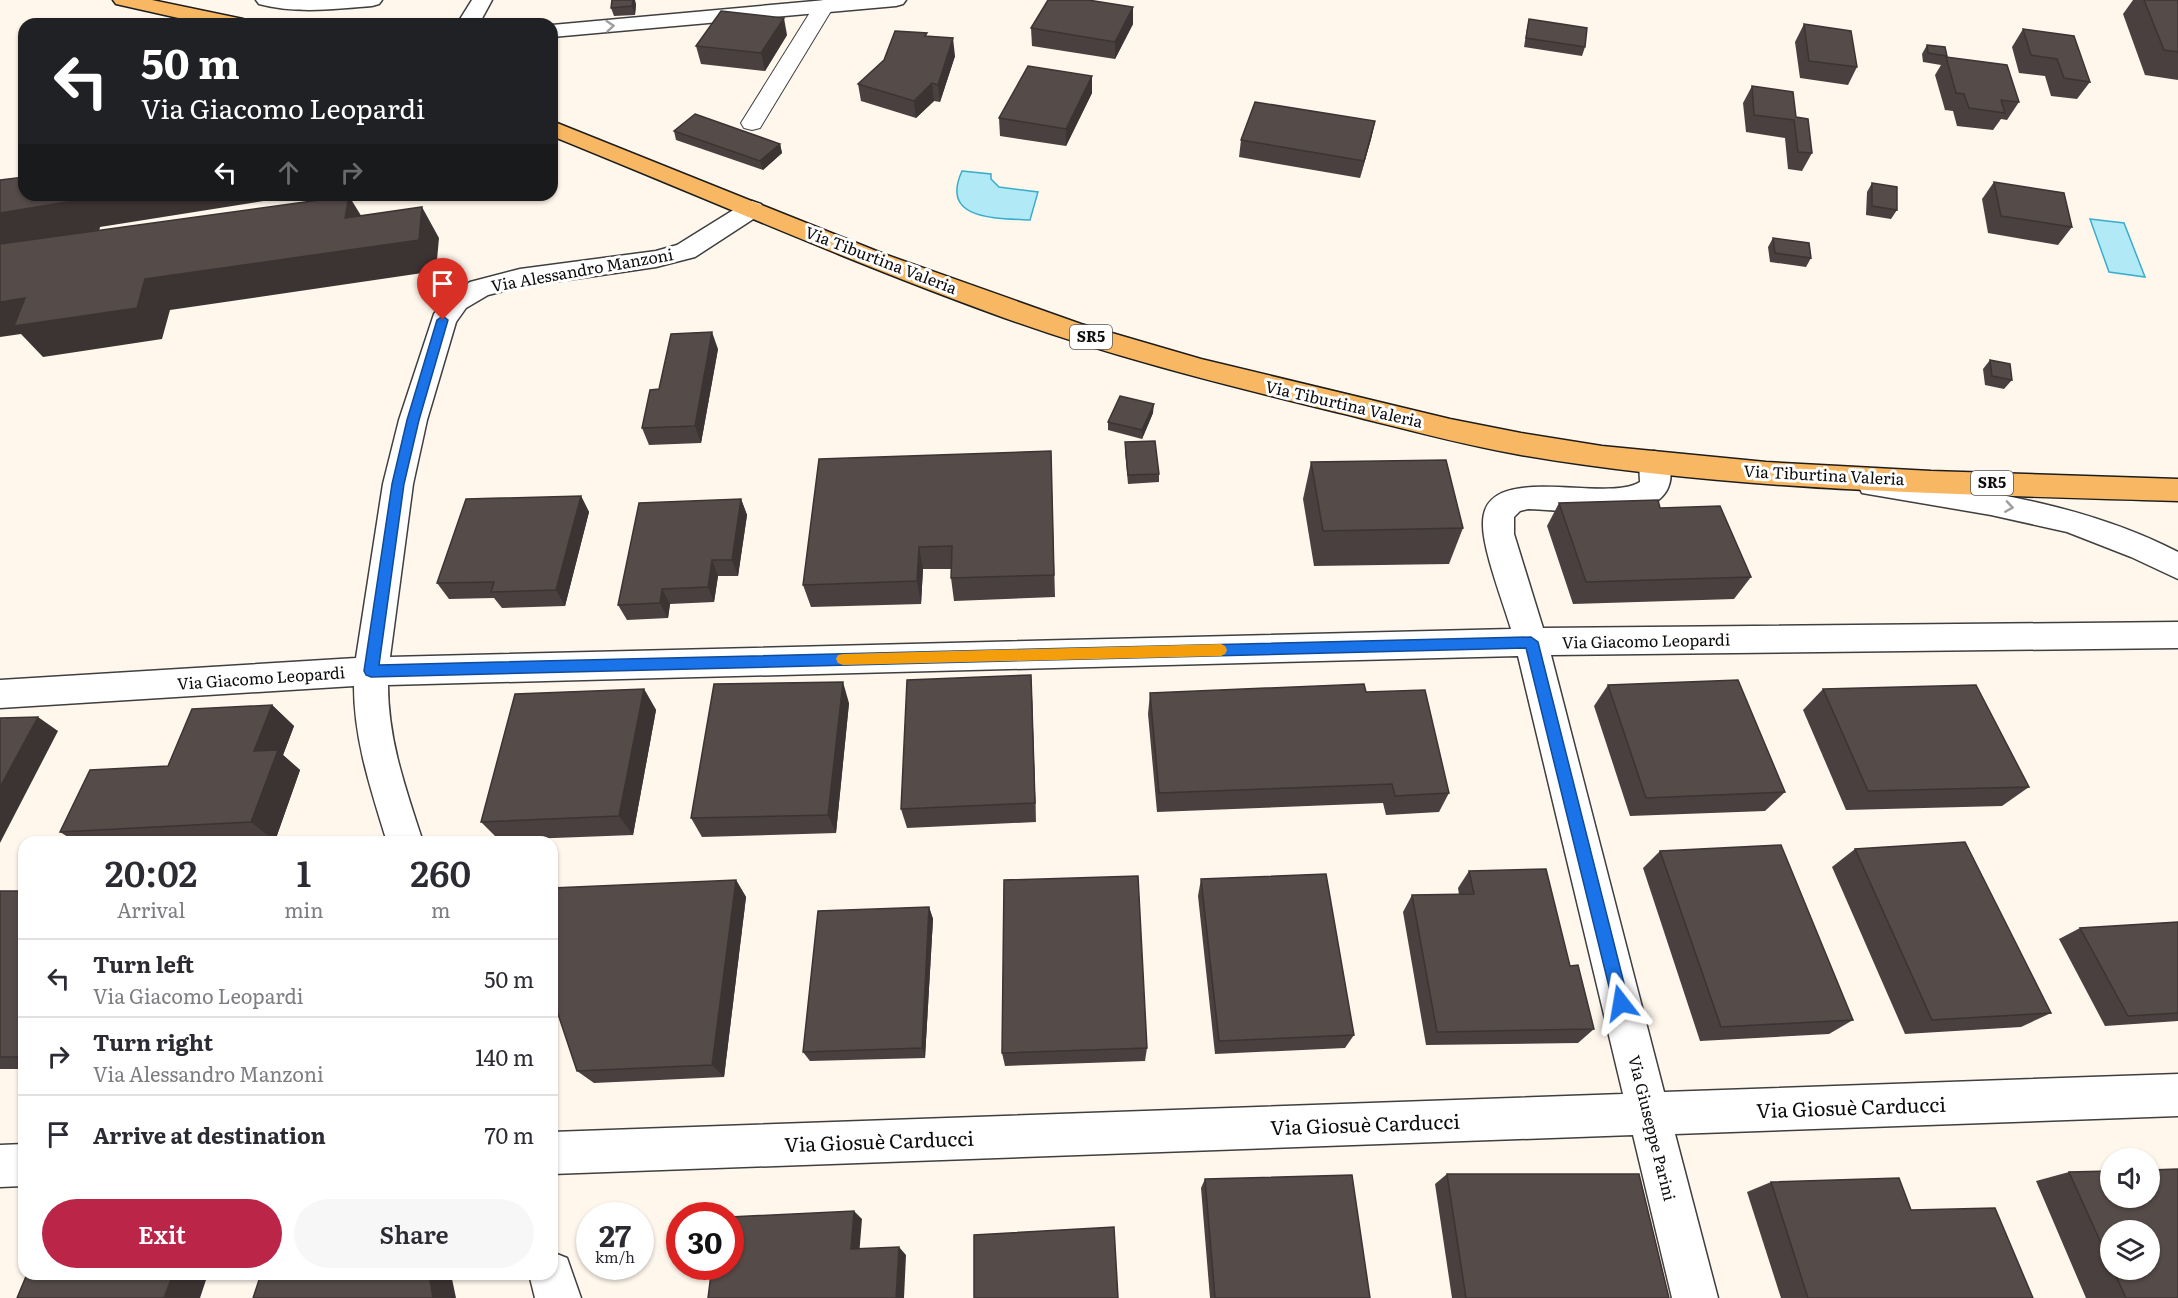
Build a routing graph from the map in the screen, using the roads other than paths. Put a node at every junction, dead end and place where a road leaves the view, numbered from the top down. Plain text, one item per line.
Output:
1 (123, 0) edge
2 (266, 0) edge
3 (372, 0) edge
4 (482, 0) edge
5 (896, 0) edge
6 (824, 6) junction
7 (207, 18) edge
8 (472, 18) edge
9 (558, 30) edge
10 (752, 123) dead end
11 (558, 130) edge
12 (752, 209) junction
13 (1654, 462) junction
14 (1806, 474) junction
15 (2178, 490) edge
16 (2178, 567) edge
17 (2178, 635) edge
18 (1531, 642) junction
19 (371, 671) junction
20 (0, 694) edge
21 (403, 836) edge
22 (2178, 1095) edge
23 (1649, 1115) junction
24 (558, 1153) edge
25 (0, 1166) edge
26 (18, 1166) edge
27 (553, 1280) edge
28 (558, 1298) edge
29 (1695, 1298) edge

1 - 7 main road
2 - 3 street
4 - 8 street
5 - 6 street
9 -> 6 street
6 - 10 lane
11 - 12 main road, Via Tiburtina Valeria / SR5
12 - 13 main road, Via Tiburtina Valeria / SR5
12 - 19 street, Via Alessandro Manzoni
13 - 14 main road, Via Tiburtina Valeria / SR5
13 - 18 street, Via Giuseppe Parini
14 - 15 main road, Via Tiburtina Valeria / SR5
14 -> 16 street
17 - 18 street, Via Giacomo Leopardi
18 - 19 street, Via Giacomo Leopardi
18 - 23 street, Via Giuseppe Parini
19 - 20 street, Via Giacomo Leopardi
19 - 21 street, Via Alessandro Manzoni
22 - 23 street, Via Giosuè Carducci
23 - 24 street, Via Giosuè Carducci
23 - 29 street, Via Giuseppe Parini
25 - 26 street
27 - 28 street

